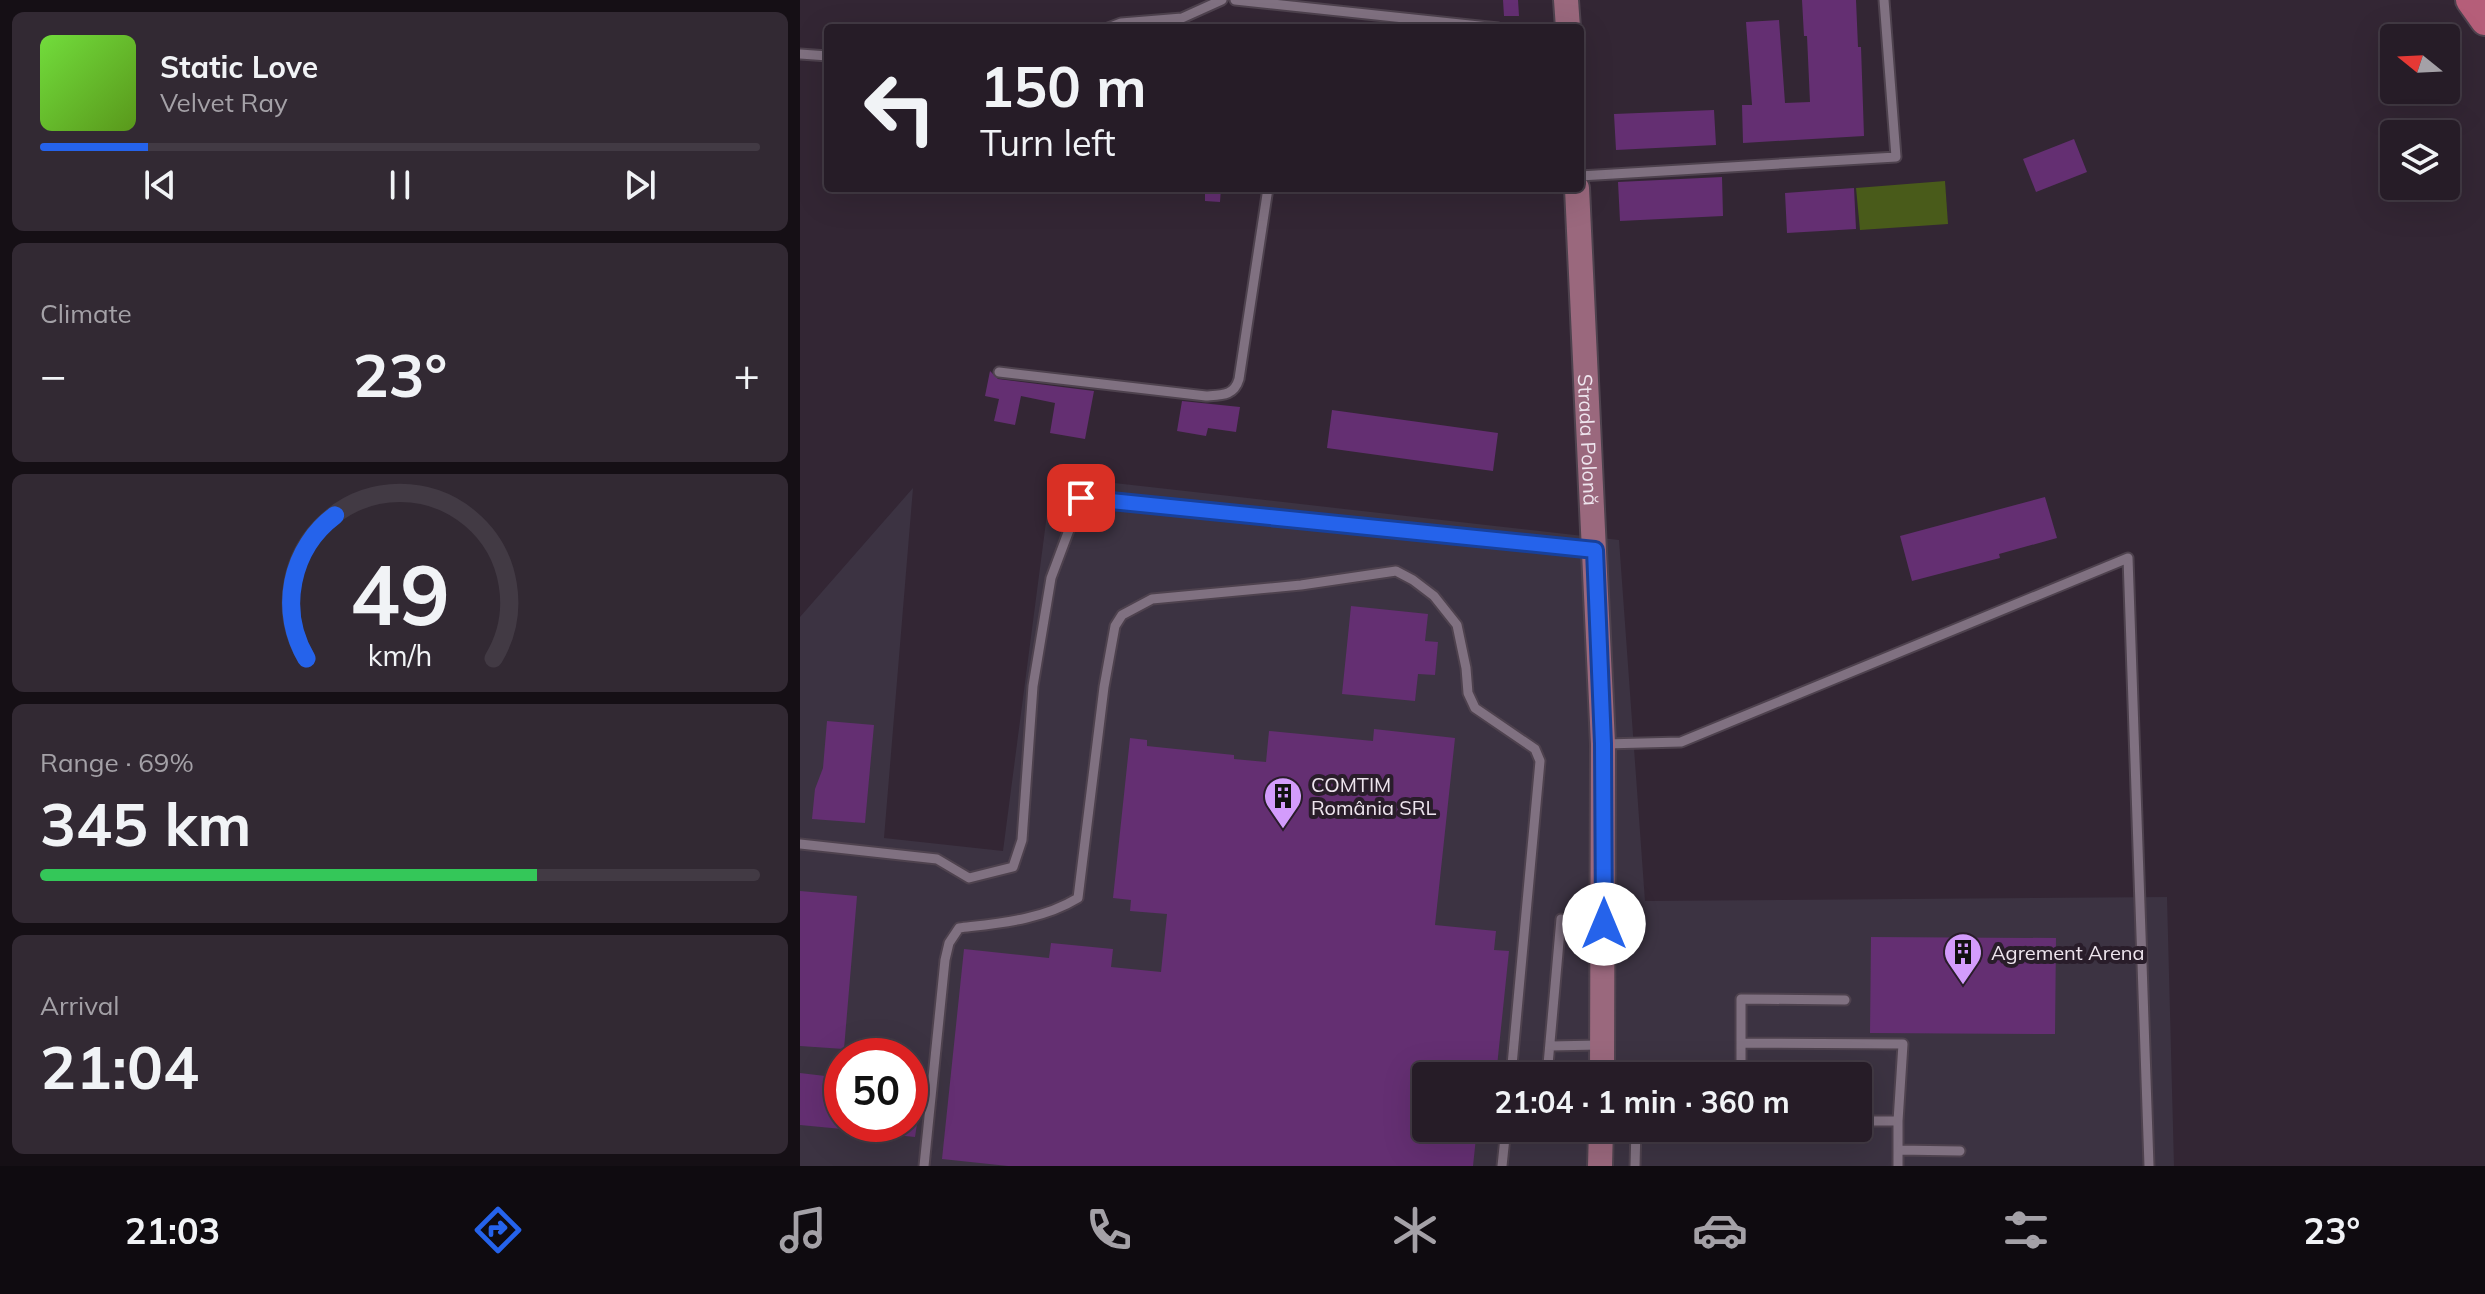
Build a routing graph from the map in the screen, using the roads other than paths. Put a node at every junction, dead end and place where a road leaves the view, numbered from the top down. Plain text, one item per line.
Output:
1 (1222, 0) edge
2 (1235, 0) edge
3 (1566, 0) edge
4 (1884, 0) edge
5 (2470, 0) edge
6 (2485, 21) edge
7 (1118, 24) edge
8 (1460, 24) edge
9 (1568, 24) edge
10 (800, 54) edge
11 (824, 56) edge
12 (1584, 176) edge
13 (1267, 192) edge
14 (1577, 192) edge
15 (999, 372) dead end
16 (1595, 550) junction
17 (1603, 744) junction
18 (800, 844) edge
19 (1561, 919) dead end
20 (1845, 1000) dead end
21 (1741, 1043) junction
22 (1603, 1045) junction
23 (1550, 1046) junction
24 (1512, 1062) edge
25 (1548, 1062) edge
26 (1602, 1062) edge
27 (1741, 1062) edge
28 (1872, 1121) edge
29 (1898, 1121) junction
30 (1505, 1142) edge
31 (1601, 1142) edge
32 (1636, 1142) edge
33 (1898, 1150) junction
34 (1960, 1151) dead end
35 (924, 1166) edge
36 (1502, 1166) edge
37 (1600, 1166) edge
38 (1635, 1166) edge
39 (1898, 1166) edge
40 (2149, 1166) edge

1 - 7 lane
2 - 8 lane
3 - 9 main road
4 - 12 lane
5 - 6 main road
10 - 11 lane
13 - 15 lane
14 - 16 main road, Strada Polonă
16 - 17 main road, Strada Polonă
16 - 18 lane
17 - 22 main road, Strada Polonă
17 - 40 lane
19 - 23 lane
20 - 21 lane
21 - 27 lane
21 - 29 lane
22 - 23 lane
22 - 26 main road, Strada Polonă
23 - 25 lane
24 - 35 lane
28 - 29 lane
29 - 33 lane
30 - 36 lane
31 - 37 main road
32 - 38 lane
33 - 34 lane
33 - 39 lane

